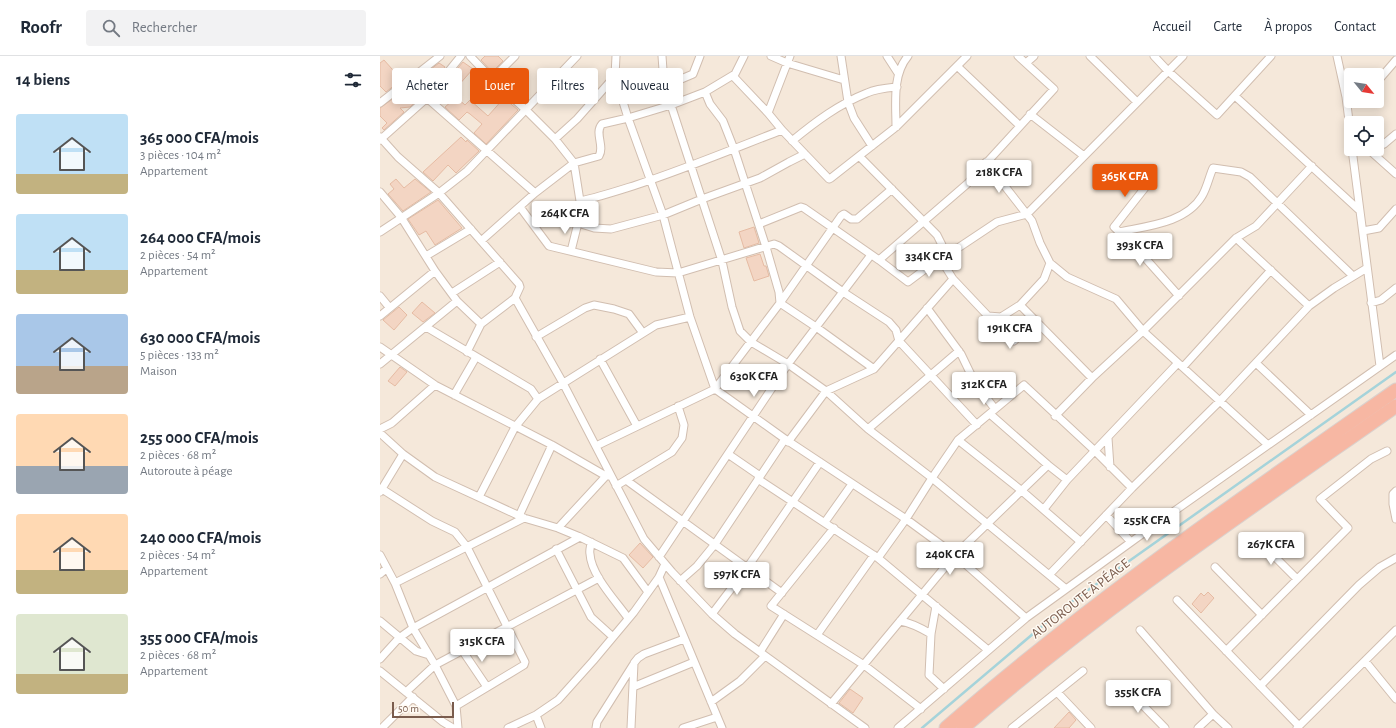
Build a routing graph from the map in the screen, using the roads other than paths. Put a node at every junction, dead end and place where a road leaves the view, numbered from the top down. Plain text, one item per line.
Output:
1 (440, 56) edge
2 (461, 56) edge
3 (470, 56) edge
4 (514, 56) edge
5 (577, 56) edge
6 (616, 56) edge
7 (662, 56) edge
8 (700, 56) edge
9 (744, 56) edge
10 (770, 56) edge
11 (842, 56) edge
12 (887, 56) edge
13 (908, 56) edge
14 (967, 56) edge
15 (1018, 56) edge
16 (1034, 56) edge
17 (1090, 56) edge
18 (1154, 56) edge
19 (1183, 56) edge
20 (1271, 56) edge
21 (1337, 56) edge
22 (789, 60) edge
23 (1396, 60) edge
24 (1026, 64) junction
25 (957, 66) junction
26 (451, 68) edge
27 (481, 68) edge
28 (503, 68) edge
29 (615, 68) edge
30 (663, 68) edge
31 (1168, 71) junction
32 (898, 74) junction
33 (1384, 74) edge
34 (733, 76) junction
35 (683, 78) edge
36 (844, 80) junction
37 (1344, 80) edge
38 (606, 86) edge
39 (897, 87) junction
40 (705, 92) junction
41 (1235, 96) junction
42 (848, 102) junction
43 (1137, 102) junction
44 (380, 103) edge
45 (420, 104) edge
46 (434, 104) edge
47 (519, 104) edge
48 (624, 104) edge
49 (672, 105) junction
50 (526, 110) junction
51 (768, 113) junction
52 (1030, 114) junction
53 (628, 118) junction
54 (1019, 125) junction
55 (896, 127) junction
56 (782, 130) junction
57 (1396, 134) edge
58 (381, 139) edge
59 (555, 139) junction
60 (792, 141) junction
61 (1384, 144) edge
62 (872, 146) junction
63 (734, 149) junction
64 (487, 151) junction
65 (805, 154) junction
66 (859, 156) junction
67 (1084, 156) junction
68 (1354, 156) edge
69 (1376, 156) edge
70 (986, 162) junction
71 (574, 163) junction
72 (692, 165) junction
73 (1312, 166) junction
74 (1396, 174) edge
75 (651, 180) junction
76 (1151, 180) dead end
77 (745, 184) junction
78 (892, 189) junction
79 (380, 192) edge
80 (439, 193) junction
81 (535, 193) junction
82 (702, 199) junction
83 (580, 201) junction
84 (1277, 203) junction
85 (520, 207) junction
86 (1396, 209) edge
87 (1359, 210) junction
88 (1027, 214) junction
89 (663, 215) junction
90 (401, 218) junction
91 (924, 221) junction
92 (578, 223) junction
93 (759, 224) junction
94 (832, 228) junction
95 (471, 229) junction
96 (1363, 231) junction
97 (380, 232) edge
98 (1119, 232) junction
99 (1236, 238) junction
100 (481, 241) junction
101 (766, 247) junction
102 (571, 252) junction
103 (872, 255) junction
104 (940, 255) junction
105 (426, 256) junction
106 (879, 260) junction
107 (722, 261) junction
108 (500, 262) junction
109 (1050, 263) junction
110 (807, 267) junction
111 (1366, 268) junction
112 (1272, 270) junction
113 (435, 271) junction
114 (678, 273) junction
115 (1353, 276) junction
116 (953, 279) junction
117 (1396, 288) edge
118 (843, 292) junction
119 (452, 294) junction
120 (380, 296) edge
121 (1178, 296) junction
122 (515, 298) junction
123 (457, 301) junction
124 (780, 303) junction
125 (1371, 303) junction
126 (1020, 305) junction
127 (1310, 306) junction
128 (390, 307) junction
129 (927, 308) junction
130 (380, 316) edge
131 (988, 316) junction
132 (690, 317) junction
133 (1036, 320) junction
134 (481, 324) junction
135 (426, 326) junction
136 (816, 327) junction
137 (1143, 331) junction
138 (643, 333) junction
139 (536, 337) junction
140 (899, 341) junction
141 (751, 342) junction
142 (380, 347) edge
143 (959, 351) junction
144 (467, 352) junction
145 (392, 355) junction
146 (1396, 355) edge
147 (476, 357) junction
148 (600, 359) junction
149 (1256, 362) junction
150 (380, 364) edge
151 (788, 364) junction
152 (1181, 365) junction
153 (1380, 366) junction
154 (874, 369) junction
155 (931, 376) junction
156 (1092, 378) junction
157 (563, 382) junction
158 (435, 385) junction
159 (715, 389) junction
160 (1396, 390) edge
161 (826, 391) junction
162 (454, 395) junction
163 (538, 399) junction
164 (1220, 401) junction
165 (678, 406) junction
166 (1396, 406) edge
167 (992, 412) junction
168 (1311, 415) junction
169 (753, 416) junction
170 (1055, 416) junction
171 (976, 425) junction
172 (515, 426) junction
173 (637, 426) junction
174 (380, 428) edge
175 (868, 428) junction
176 (380, 433) edge
177 (1108, 438) junction
178 (786, 440) junction
179 (958, 440) junction
180 (552, 445) junction
181 (1268, 445) junction
182 (596, 446) junction
183 (1095, 451) junction
184 (1387, 451) dead end
185 (403, 454) junction
186 (728, 454) junction
187 (820, 462) junction
188 (1048, 464) junction
189 (1110, 467) junction
190 (608, 476) junction
191 (759, 478) junction
192 (932, 478) junction
193 (626, 480) junction
194 (1067, 480) junction
195 (852, 484) junction
196 (616, 486) junction
197 (1132, 488) junction
198 (381, 491) edge
199 (1022, 491) junction
200 (1396, 491) edge
201 (479, 497) junction
202 (793, 501) junction
203 (1044, 510) junction
204 (1106, 515) junction
205 (522, 517) junction
206 (906, 519) junction
207 (1396, 519) edge
208 (683, 521) junction
209 (825, 522) junction
210 (987, 523) junction
211 (558, 528) junction
212 (834, 528) junction
213 (580, 537) junction
214 (1258, 540) dead end
215 (591, 542) junction
216 (1081, 542) junction
217 (1131, 542) junction
218 (715, 544) junction
219 (467, 547) junction
220 (556, 549) junction
221 (380, 555) edge
222 (876, 556) junction
223 (955, 556) junction
224 (659, 557) junction
225 (1396, 558) edge
226 (665, 564) junction
227 (1215, 567) dead end
228 (387, 568) junction
229 (747, 568) junction
230 (380, 574) edge
231 (1049, 575) junction
232 (659, 577) junction
233 (599, 578) junction
234 (1297, 579) junction
235 (680, 581) junction
236 (395, 583) junction
237 (487, 588) junction
238 (1066, 589) junction
239 (576, 590) junction
240 (648, 592) junction
241 (782, 593) junction
242 (922, 594) junction
243 (1177, 600) dead end
244 (936, 606) junction
245 (712, 614) junction
246 (784, 614) junction
247 (1262, 615) junction
248 (628, 618) junction
249 (1026, 618) junction
250 (380, 621) edge
251 (900, 621) junction
252 (507, 626) junction
253 (413, 628) junction
254 (1140, 630) dead end
255 (1396, 630) edge
256 (931, 634) junction
257 (817, 635) junction
258 (614, 637) junction
259 (399, 638) junction
260 (684, 638) junction
261 (462, 650) junction
262 (988, 650) junction
263 (1226, 651) junction
264 (763, 654) junction
265 (429, 655) junction
266 (380, 659) edge
267 (1365, 661) junction
268 (694, 662) junction
269 (634, 663) junction
270 (435, 665) junction
271 (864, 665) junction
272 (380, 671) edge
273 (1083, 671) dead end
274 (1125, 686) dead end
275 (1260, 686) junction
276 (487, 687) junction
277 (633, 687) junction
278 (944, 689) junction
279 (406, 692) junction
280 (1057, 692) junction
281 (413, 697) junction
282 (1396, 698) edge
283 (711, 702) junction
284 (831, 704) junction
285 (456, 706) junction
286 (920, 708) junction
287 (536, 714) junction
288 (1213, 714) junction
289 (717, 717) junction
290 (1298, 727) edge
291 (382, 728) edge
292 (453, 728) edge
293 (458, 728) edge
294 (508, 728) edge
295 (541, 728) edge
296 (596, 728) edge
297 (631, 728) edge
298 (683, 728) edge
299 (722, 728) edge
300 (866, 728) edge
301 (898, 728) edge
302 (946, 728) edge
303 (963, 728) edge
304 (1012, 728) edge
305 (1091, 728) edge
306 (1165, 728) edge
307 (1198, 728) edge
308 (1228, 728) edge

1 - 44 street
2 - 26 street
3 - 27 street
4 - 28 street
5 - 50 street
6 - 29 street
7 - 30 street
8 - 35 street
9 - 34 street
10 - 22 street
11 - 36 street
12 - 32 street
13 - 32 street
14 - 25 street
15 - 24 street
16 - 24 street
17 - 43 street
18 - 31 street
19 - 31 street
20 - 41 street
21 - 37 street
22 - 36 street
22 - 51 street
23 - 33 street
24 - 52 street
25 - 54 street
25 - 55 street
31 - 41 street
31 - 43 street
32 - 39 street
34 - 40 street
34 - 51 street
36 - 42 street
38 - 59 street
39 - 42 street
39 - 55 street
40 - 49 street
40 - 63 street
41 - 73 street
42 - 60 street
42 - 62 street
43 - 67 street
45 - 58 street
46 - 64 street
47 - 50 street
48 - 53 street
49 - 53 street
49 - 72 street
50 - 59 street
50 - 64 street
51 - 56 street
52 - 54 street
52 - 67 street
53 - 71 street
53 - 75 street
54 - 70 street
55 - 62 street
56 - 60 street
56 - 63 street
57 - 61 street
58 - 80 street
59 - 71 street
60 - 65 street
62 - 66 street
63 - 72 street
63 - 77 street
64 - 80 street
64 - 81 street
65 - 66 street
65 - 77 street
66 - 78 street
67 - 88 street
68 - 87 street
69 - 74 street
70 - 88 street
70 - 91 street
71 - 81 street
71 - 83 street
72 - 75 street
72 - 82 street
73 - 84 street
73 - 87 street
75 - 83 street
75 - 89 street
76 - 98 street
77 - 82 street
77 - 93 street
78 - 91 street
78 - 94 street
79 - 90 street
80 - 90 street
80 - 95 street
81 - 85 street
82 - 89 street
82 - 107 street
83 - 92 street
84 - 98 street
84 - 99 street
84 - 115 street
85 - 100 street
85 - 102 street
86 - 96 street
87 - 96 street
88 - 104 street
88 - 109 street
89 - 92 street
89 - 114 street
90 - 97 street
90 - 105 street
91 - 104 street
91 - 106 street
92 - 102 street
93 - 94 street
93 - 101 street
94 - 103 street
94 - 110 street
95 - 100 street
95 - 105 street
96 - 111 street
98 - 121 street
99 - 112 street
99 - 121 street
100 - 108 street
101 - 107 street
101 - 110 street
101 - 124 street
102 - 114 street
103 - 106 street
103 - 118 street
104 - 106 street
104 - 116 street
105 - 113 street
107 - 114 street
107 - 141 street
108 - 119 street
108 - 122 street
109 - 126 street
109 - 137 street
110 - 118 street
110 - 124 street
111 - 115 street
111 - 125 street
112 - 127 street
112 - 152 street
113 - 119 street
113 - 128 street
114 - 132 street
115 - 127 street
116 - 129 street
116 - 131 street
117 - 125 street
118 - 136 street
118 - 140 street
119 - 123 street
120 - 128 street
121 - 137 street
122 - 134 street
122 - 139 street
123 - 134 street
123 - 135 street
124 - 136 street
124 - 141 street
125 - 153 street
126 - 131 street
126 - 133 street
127 - 149 street
128 - 130 street
129 - 140 street
129 - 143 street
131 - 133 street
132 - 138 street
132 - 159 street
133 - 156 street
134 - 144 street
135 - 144 street
135 - 145 street
136 - 151 street
136 - 154 street
137 - 152 street
137 - 156 street
138 - 139 street
138 - 148 street
139 - 157 street
140 - 154 street
140 - 155 street
141 - 151 street
141 - 159 street
142 - 145 street
143 - 155 street
143 - 167 street
144 - 147 street
145 - 150 street
145 - 158 street
146 - 153 street
147 - 162 street
147 - 163 street
148 - 157 street
148 - 173 street
149 - 164 street
149 - 168 street
151 - 161 street
151 - 169 street
152 - 164 street
152 - 177 street
153 - 168 street
154 - 161 street
155 - 171 street
155 - 175 street
156 - 170 street
157 - 163 street
157 - 182 street
158 - 162 street
158 - 174 street
159 - 165 street
159 - 169 street
160 - 302 highway, AUTOROUTE À PÉAGE
161 - 175 street
161 - 178 street
162 - 172 street
163 - 172 street
164 - 181 street
164 - 197 street
165 - 173 street
165 - 193 street
166 - 303 highway
167 - 170 street
167 - 171 street
167 - 188 street
168 - 181 street
169 - 178 street
169 - 186 street
170 - 183 street
171 - 179 street
172 - 180 street
172 - 201 street
173 - 182 street
175 - 192 street
176 - 185 street
177 - 183 street
177 - 189 street
178 - 187 street
178 - 191 street
179 - 192 street
179 - 199 street
180 - 190 street
180 - 205 street
181 - 217 street
182 - 190 street
183 - 189 street
183 - 194 street
184 - 234 street
185 - 198 street
185 - 201 street
186 - 191 street
186 - 208 street
187 - 195 street
187 - 202 street
188 - 194 street
188 - 199 street
189 - 197 street
190 - 196 street
190 - 211 street
191 - 202 street
191 - 218 street
192 - 206 street
192 - 210 street
193 - 196 street
193 - 208 street
194 - 203 street
195 - 206 street
195 - 209 street
196 - 224 street
197 - 204 street
198 - 219 street
199 - 203 street
199 - 210 street
200 - 207 street
201 - 205 street
202 - 209 street
202 - 229 street
203 - 216 street
204 - 216 street
204 - 217 street
205 - 211 street
205 - 219 street
206 - 222 street
206 - 223 street
208 - 218 street
208 - 224 street
209 - 212 street
210 - 223 street
210 - 231 street
211 - 213 street
212 - 222 street
212 - 241 street
213 - 215 street
213 - 220 street
214 - 234 street
215 - 233 street
215 - 240 street
216 - 231 street
217 - 238 street
218 - 229 street
218 - 235 street
219 - 236 street
219 - 237 street
220 - 237 street
220 - 239 street
221 - 228 street
222 - 242 street
222 - 257 street
223 - 242 street
223 - 249 street
224 - 226 street
225 - 275 street
226 - 232 street
226 - 235 street
227 - 247 street
228 - 230 street
228 - 236 street
229 - 241 street
229 - 245 street
231 - 238 street
232 - 240 street
232 - 260 street
233 - 239 street
233 - 248 street
234 - 247 street
235 - 245 street
236 - 253 street
237 - 252 street
237 - 253 street
238 - 249 street
239 - 252 street
239 - 258 street
240 - 248 street
241 - 246 street
242 - 244 street
242 - 251 street
243 - 263 street
244 - 256 street
244 - 262 street
245 - 264 street
246 - 257 street
246 - 264 street
247 - 263 street
248 - 258 street
249 - 262 street
250 - 259 street
251 - 256 street
251 - 271 street
252 - 261 street
252 - 276 street
253 - 259 street
253 - 265 street
254 - 288 street
255 - 267 street
256 - 278 street
257 - 271 street
258 - 287 street
259 - 265 street
259 - 266 street
260 - 268 street
260 - 269 street
261 - 270 street
261 - 276 street
262 - 278 street
263 - 275 street
264 - 283 street
264 - 284 street
265 - 270 street
267 - 282 street
267 - 290 street
268 - 277 street
268 - 283 street
269 - 277 street
269 - 296 street
270 - 279 street
270 - 285 street
271 - 284 street
271 - 286 street
272 - 279 street
273 - 280 street
274 - 306 street
275 - 290 street
276 - 285 street
277 - 297 street
278 - 286 street
279 - 281 street
280 - 304 street
280 - 305 street
281 - 291 street
281 - 292 street
283 - 289 street
284 - 300 street
285 - 293 street
286 - 301 street
287 - 294 street
287 - 295 street
288 - 307 street
288 - 308 street
289 - 298 street
289 - 299 street

